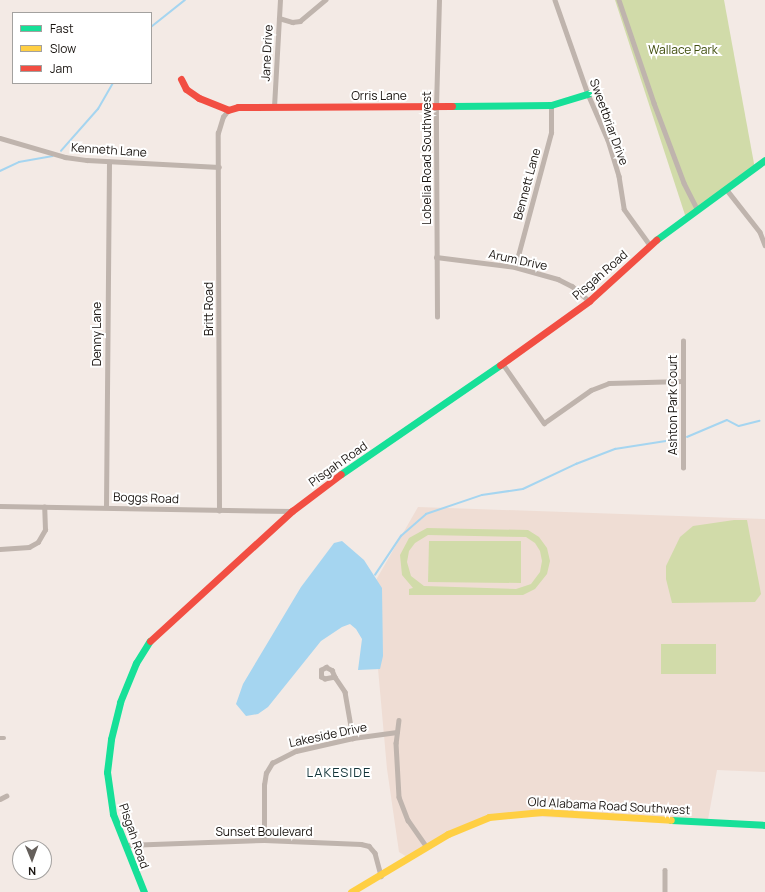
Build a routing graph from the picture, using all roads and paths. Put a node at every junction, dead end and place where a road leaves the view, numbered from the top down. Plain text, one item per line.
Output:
1 (280, 0) edge
2 (325, 0) edge
3 (439, 0) edge
4 (555, 0) edge
5 (619, 0) edge
6 (279, 18) junction
7 (181, 79) dead end
8 (588, 94) junction
9 (551, 105) junction
10 (274, 107) junction
11 (436, 107) junction
12 (228, 110) junction
13 (0, 138) edge
14 (765, 160) edge
15 (109, 162) junction
16 (219, 167) junction
17 (727, 190) junction
18 (698, 210) junction
19 (765, 245) edge
20 (650, 246) junction
21 (436, 257) junction
22 (515, 267) junction
23 (589, 301) junction
24 (437, 317) dead end
25 (683, 341) dead end
26 (503, 364) junction
27 (683, 381) junction
28 (683, 468) dead end
29 (0, 506) edge
30 (44, 507) junction
31 (106, 507) junction
32 (219, 511) junction
33 (292, 511) junction
34 (0, 549) edge
35 (335, 677) dead end
36 (398, 720) dead end
37 (397, 732) junction
38 (353, 738) junction
39 (6, 796) dead end
40 (0, 799) edge
41 (765, 825) edge
42 (264, 840) junction
43 (126, 845) junction
44 (427, 847) junction
45 (665, 870) dead end
46 (380, 876) junction
47 (144, 892) edge
48 (351, 892) edge
49 (665, 892) edge

1 - 6 street, Jane Drive
2 - 6 street
3 - 11 street, Lobelia Road Southwest
4 - 8 street, Sweetbriar Drive
5 - 18 street
6 - 10 street, Jane Drive
7 - 12 street
8 - 9 street, Orris Lane
8 - 20 street, Sweetbriar Drive
9 - 11 street, Orris Lane
9 - 22 street, Bennett Lane
10 - 11 street, Orris Lane
10 - 12 street, Orris Lane
11 - 21 street, Lobelia Road Southwest
12 - 16 street, Britt Road
13 - 15 street, Kenneth Lane
14 - 17 street, Pisgah Road
15 - 16 street, Kenneth Lane
15 - 31 street, Denny Lane
16 - 32 street, Britt Road
17 - 18 street, Pisgah Road
17 - 19 street
18 - 20 street, Pisgah Road
20 - 23 street, Pisgah Road
21 - 22 street, Arum Drive
21 - 24 street, Lobelia Road Southwest
22 - 23 street, Arum Drive
23 - 26 street, Pisgah Road
25 - 27 street, Ashton Park Court
26 - 27 street
26 - 33 street, Pisgah Road
27 - 28 street, Ashton Park Court
29 - 30 street, Boggs Road
30 - 31 street, Boggs Road
30 - 34 street
31 - 32 street, Boggs Road
32 - 33 street, Boggs Road
33 - 43 street, Pisgah Road
35 - 38 street
36 - 37 street
37 - 38 street, Lakeside Drive
37 - 44 street
38 - 42 street, Lakeside Drive
39 - 40 street
41 - 44 street, Old Alabama Road Southwest
42 - 43 street, Sunset Boulevard
42 - 46 street, Sunset Boulevard
43 - 47 street, Pisgah Road
44 - 46 street, Old Alabama Road Southwest
45 - 49 street
46 - 48 street, Old Alabama Road Southwest

